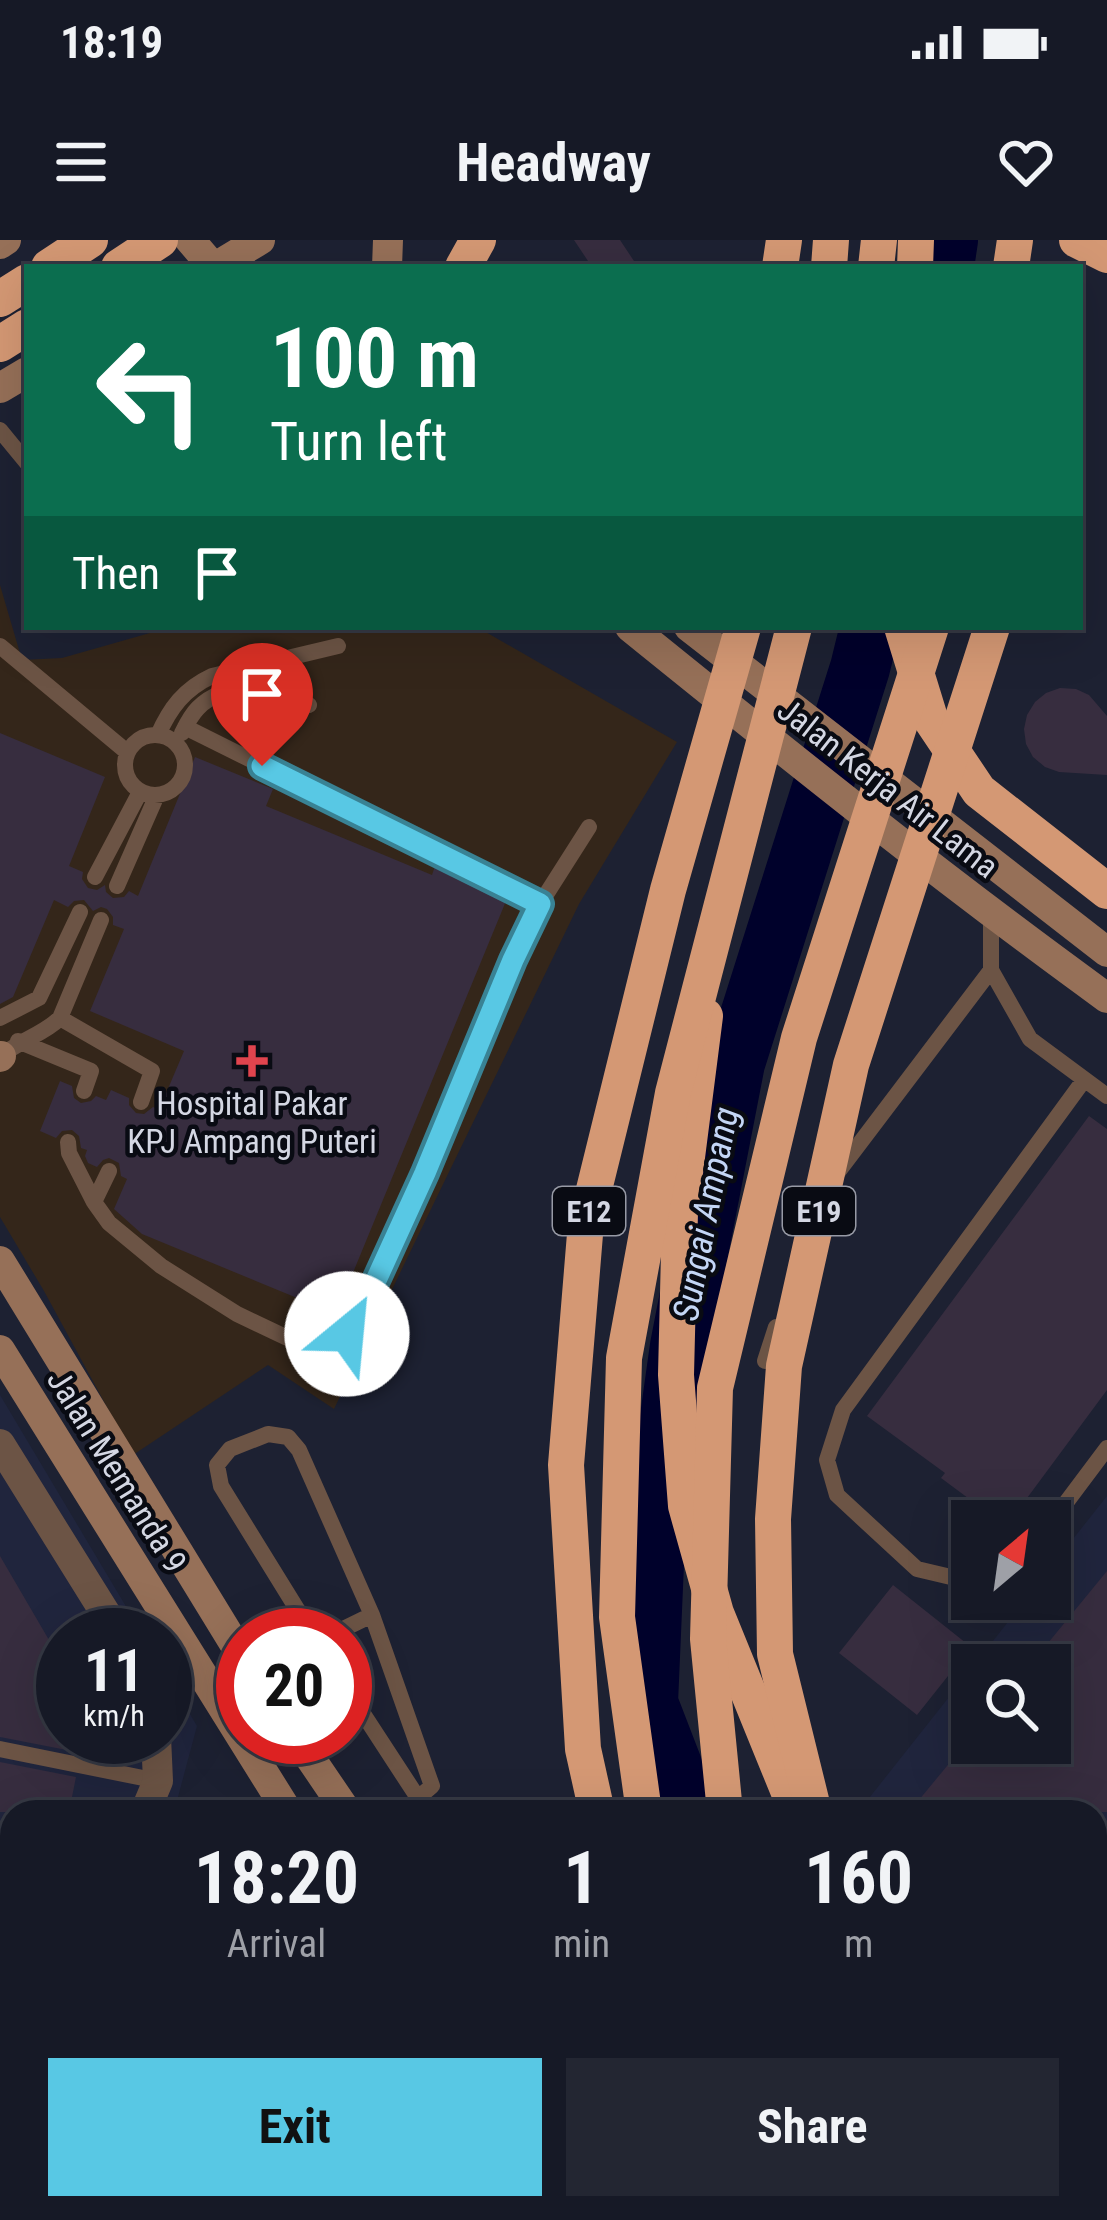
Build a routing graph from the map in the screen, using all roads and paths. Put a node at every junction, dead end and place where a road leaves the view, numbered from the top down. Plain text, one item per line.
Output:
1 (90, 240) edge
2 (160, 240) edge
3 (190, 240) edge
4 (1077, 240) edge
5 (253, 242) edge
6 (1107, 255) edge
7 (54, 264) edge
8 (124, 264) edge
9 (211, 264) edge
10 (219, 264) edge
11 (0, 430) edge
12 (24, 459) edge
13 (634, 630) edge
14 (692, 630) edge
15 (742, 630) edge
16 (793, 630) edge
17 (910, 630) edge
18 (911, 630) edge
19 (991, 630) edge
20 (0, 646) edge
21 (338, 646) dead end
22 (309, 706) dead end
23 (158, 735) junction
24 (181, 735) junction
25 (127, 752) junction
26 (149, 794) junction
27 (589, 827) dead end
28 (95, 877) dead end
29 (117, 886) dead end
30 (1107, 891) edge
31 (540, 904) junction
32 (80, 912) dead end
33 (991, 914) junction
34 (101, 920) dead end
35 (713, 941) junction
36 (1107, 952) edge
37 (991, 970) junction
38 (1107, 998) edge
39 (0, 1018) edge
40 (60, 1018) junction
41 (5, 1053) edge
42 (1084, 1080) junction
43 (84, 1091) dead end
44 (1107, 1096) edge
45 (141, 1102) dead end
46 (68, 1142) dead end
47 (109, 1171) dead end
48 (94, 1202) junction
49 (0, 1261) edge
50 (0, 1350) edge
51 (765, 1361) dead end
52 (0, 1444) edge
53 (1107, 1448) edge
54 (1068, 1500) edge
55 (951, 1577) edge
56 (102, 1608) edge
57 (296, 1608) edge
58 (369, 1608) edge
59 (216, 1614) edge
60 (372, 1615) edge
61 (372, 1728) edge
62 (0, 1749) edge
63 (157, 1764) edge
64 (313, 1764) edge
65 (317, 1770) junction
66 (158, 1781) junction
67 (150, 1800) edge
68 (270, 1800) edge
69 (284, 1800) edge
70 (334, 1800) edge
71 (419, 1800) edge
72 (425, 1800) edge
73 (594, 1800) edge
74 (642, 1800) edge
75 (724, 1800) edge
76 (792, 1800) edge
77 (811, 1800) edge

1 - 7 highway
2 - 8 highway
3 - 9 street
4 - 6 highway
5 - 10 street
11 - 12 lane
13 - 33 street, Jalan Kerja Air Lama
14 - 36 street, Jalan Kerja Air Lama
15 - 73 highway, E12, bridge
16 - 35 highway, E12, bridge
17 - 75 highway, E19, bridge
18 - 30 highway
19 - 77 highway, E19, bridge
20 - 25 lane
21 - 23 lane
22 - 24 lane
23 - 24 lane
23 - 25 lane
24 - 26 lane
24 - 31 lane
25 - 26 lane
26 - 28 lane
26 - 29 lane
27 - 31 lane
31 - 48 lane
32 - 39 lane
33 - 37 lane
33 - 38 street, Jalan Kerja Air Lama
34 - 40 lane
35 - 74 highway, E12, bridge
35 - 76 highway, bridge
37 - 42 lane
37 - 51 lane
40 - 41 lane
40 - 45 lane
41 - 43 lane
42 - 44 lane
42 - 55 lane
46 - 48 lane
47 - 48 lane
49 - 59 street, Jalan Memanda 9
50 - 68 street, Jalan Memanda 9
52 - 56 street
53 - 54 lane
57 - 58 lane
60 - 72 lane
61 - 71 lane
62 - 66 lane
63 - 66 street
64 - 65 street
65 - 69 street
65 - 70 street
66 - 67 street

